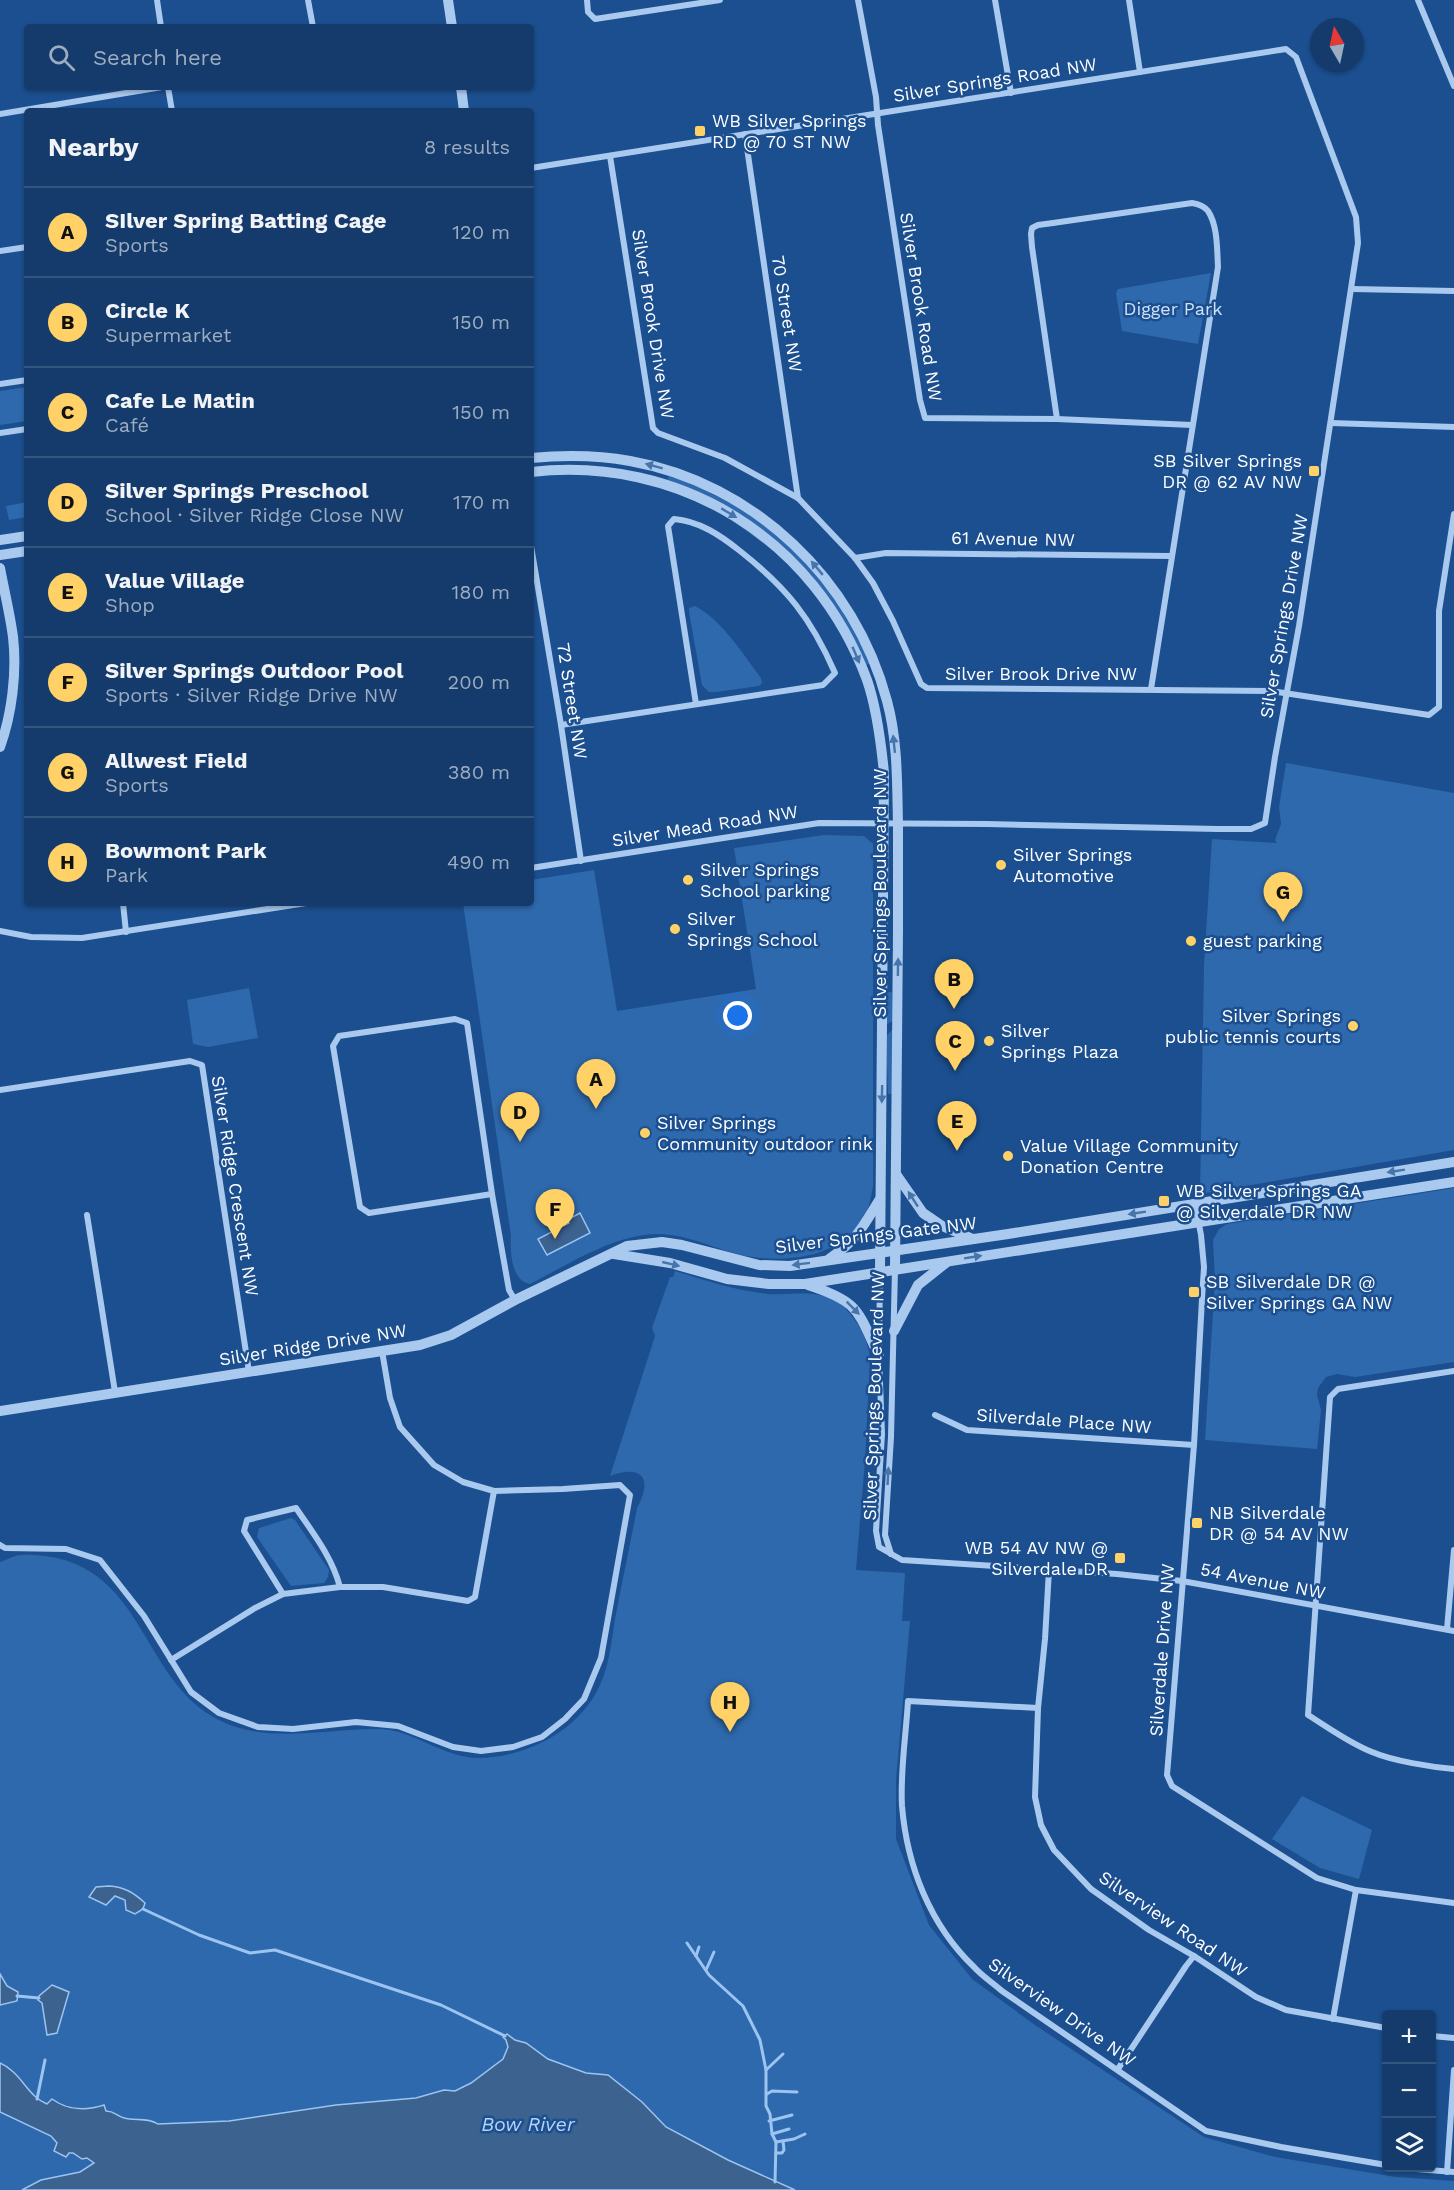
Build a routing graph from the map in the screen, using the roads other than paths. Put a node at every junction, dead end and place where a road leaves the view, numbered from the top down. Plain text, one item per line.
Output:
1 (157, 0) edge
2 (308, 0) edge
3 (448, 0) edge
4 (587, 0) edge
5 (720, 0) edge
6 (858, 0) edge
7 (995, 0) edge
8 (1129, 0) edge
9 (1418, 0) edge
10 (161, 24) edge
11 (312, 24) edge
12 (452, 24) edge
13 (1287, 49) joint
14 (1140, 72) junction
15 (1454, 86) edge
16 (144, 90) edge
17 (168, 90) edge
18 (461, 90) edge
19 (1011, 93) junction
20 (36, 108) edge
21 (172, 108) edge
22 (464, 108) edge
23 (24, 110) edge
24 (0, 114) edge
25 (877, 114) junction
26 (745, 134) junction
27 (610, 156) junction
28 (534, 168) edge
29 (24, 247) edge
30 (0, 251) edge
31 (1352, 289) junction
32 (1454, 291) edge
33 (24, 380) edge
34 (0, 384) edge
35 (1057, 419) junction
36 (1331, 423) junction
37 (1192, 425) junction
38 (1454, 427) edge
39 (24, 429) edge
40 (0, 433) edge
41 (534, 458) edge
42 (534, 472) edge
43 (798, 498) junction
44 (1454, 514) edge
45 (24, 536) edge
46 (0, 540) edge
47 (24, 551) edge
48 (0, 555) edge
49 (1171, 556) junction
50 (855, 558) junction
51 (534, 564) edge
52 (0, 568) edge
53 (1151, 689) junction
54 (1286, 693) junction
55 (696, 704) junction
56 (561, 725) junction
57 (0, 747) edge
58 (884, 823) junction
59 (897, 823) junction
60 (581, 861) junction
61 (534, 868) edge
62 (123, 906) edge
63 (287, 906) edge
64 (0, 931) edge
65 (126, 932) junction
66 (0, 1090) edge
67 (1454, 1162) edge
68 (896, 1172) junction
69 (1454, 1182) edge
70 (492, 1194) junction
71 (880, 1198) junction
72 (1195, 1204) junction
73 (87, 1215) dead end
74 (1198, 1223) junction
75 (974, 1239) junction
76 (895, 1251) junction
77 (880, 1253) junction
78 (614, 1254) junction
79 (826, 1261) junction
80 (948, 1261) junction
81 (895, 1269) junction
82 (880, 1272) junction
83 (805, 1284) junction
84 (514, 1300) junction
85 (894, 1331) junction
86 (381, 1351) junction
87 (879, 1356) junction
88 (1454, 1371) edge
89 (249, 1372) junction
90 (115, 1392) junction
91 (0, 1411) edge
92 (935, 1415) dead end
93 (1194, 1445) junction
94 (494, 1491) junction
95 (0, 1545) edge
96 (1454, 1550) edge
97 (889, 1554) junction
98 (1048, 1570) junction
99 (1182, 1581) junction
100 (340, 1587) junction
101 (283, 1594) junction
102 (1316, 1607) junction
103 (1450, 1630) edge
104 (171, 1660) junction
105 (1038, 1708) junction
106 (1454, 1768) edge
107 (1356, 1890) junction
108 (1454, 1903) edge
109 (1194, 1956) junction
110 (1333, 2019) junction
111 (1382, 2027) edge
112 (1436, 2036) edge
113 (1454, 2038) edge
114 (1118, 2069) junction
115 (1454, 2070) edge
116 (1382, 2164) edge
117 (1450, 2172) edge

1 - 10 street
2 - 11 street
3 - 12 street
4 - 5 street
6 - 25 street
7 - 19 street
8 - 14 street
9 - 15 street
13 - 14 street, Silver Springs Road NW
13 - 31 street, Silver Springs Drive NW
14 - 19 street, Silver Springs Road NW
16 - 20 street
17 - 21 street
18 - 22 street
19 - 25 street, Silver Springs Road NW
23 - 24 street
25 - 26 street, Silver Springs Road NW
25 - 35 street, Silver Brook Road NW
26 - 27 street, Silver Springs Road NW
26 - 43 street, 70 Street NW
27 - 28 street, Silver Springs Road NW
27 - 43 street, Silver Brook Drive NW
29 - 30 street
31 - 32 street
31 - 36 street, Silver Springs Drive NW
33 - 34 street
35 - 37 street, Silver Brook Road NW
35 - 37 street
36 - 38 street
36 - 54 street, Silver Springs Drive NW
37 - 49 street
39 - 40 street
59 -> 41 street, Silver Springs Boulevard NW
42 -> 58 street, Silver Springs Boulevard NW
43 - 50 street, Silver Brook Drive NW
44 - 54 street, Silver Brook Drive NW
45 - 46 street
47 - 48 street
49 - 50 street, 61 Avenue NW
49 - 53 street
50 - 53 street, Silver Brook Drive NW
51 - 56 street, 72 Street NW
52 - 57 street
53 - 54 street, Silver Brook Drive NW
54 - 59 street, Silver Springs Drive NW
55 - 55 street
55 - 56 street
56 - 60 street, 72 Street NW
58 - 59 street, Silver Springs Drive NW
58 - 60 street, Silver Mead Road NW
58 -> 71 street, Silver Springs Boulevard NW
68 -> 59 street, Silver Springs Boulevard NW
60 - 61 street, Silver Mead Road NW
62 - 65 street
63 - 65 street
64 - 65 street
66 - 89 street, Silver Ridge Crescent NW
67 -> 72 street, Silver Springs Gate NW
75 -> 68 street
68 - 76 street, Silver Springs Boulevard NW
69 - 74 street, Silver Springs Gate NW
70 - 70 street
70 - 84 street
71 - 77 street, Silver Springs Boulevard NW
71 - 79 street
72 - 74 street, Silverdale Drive NW
72 -> 75 street, Silver Springs Gate NW
73 - 90 street
80 -> 74 street, Silver Springs Gate NW
74 - 93 street, Silverdale Drive NW
75 - 76 street, Silver Springs Gate NW
76 - 77 street, Silver Springs Gate NW
76 - 81 street, Silver Springs Boulevard NW
77 - 79 street, Silver Springs Gate NW
77 - 82 street, Silver Springs Boulevard NW
79 -> 78 street, Silver Springs Gate NW
78 -> 83 street, Silver Springs Gate NW
78 - 84 street, Silver Ridge Drive NW
80 - 81 street, Silver Springs Gate NW
80 - 85 street
81 - 82 street, Silver Springs Gate NW
81 - 85 street, Silver Springs Boulevard NW
82 - 83 street, Silver Springs Gate NW
82 - 87 street, Silver Springs Boulevard NW
83 -> 87 street
84 - 86 street, Silver Ridge Drive NW
97 -> 85 street, Silver Springs Boulevard NW
86 - 89 street, Silver Ridge Drive NW
86 - 94 street
87 - 97 street, Silver Springs Boulevard NW
88 - 102 street
89 - 90 street, Silver Ridge Drive NW
90 - 91 street, Silver Ridge Drive NW
92 - 93 street, Silverdale Place NW
93 - 99 street, Silverdale Drive NW
94 - 100 street
94 - 104 street
95 - 104 street
96 - 103 street
97 - 98 street, 54 Avenue NW
98 - 99 street, 54 Avenue NW
98 - 105 street, Silverview Road NW
99 - 102 street, 54 Avenue NW
99 - 107 street, Silverdale Drive NW
100 - 101 street
100 - 101 street
101 - 104 street
102 - 103 street, 54 Avenue NW
102 - 106 street
105 - 109 street, Silverview Road NW
105 - 114 street, Silverview Drive NW
107 - 108 street, Silverdale Drive NW
107 - 110 street
109 - 110 street, Silverview Road NW
109 - 114 street
110 - 111 street, Silverview Road NW
112 - 113 street
114 - 116 street, Silverview Drive NW
115 - 117 street

